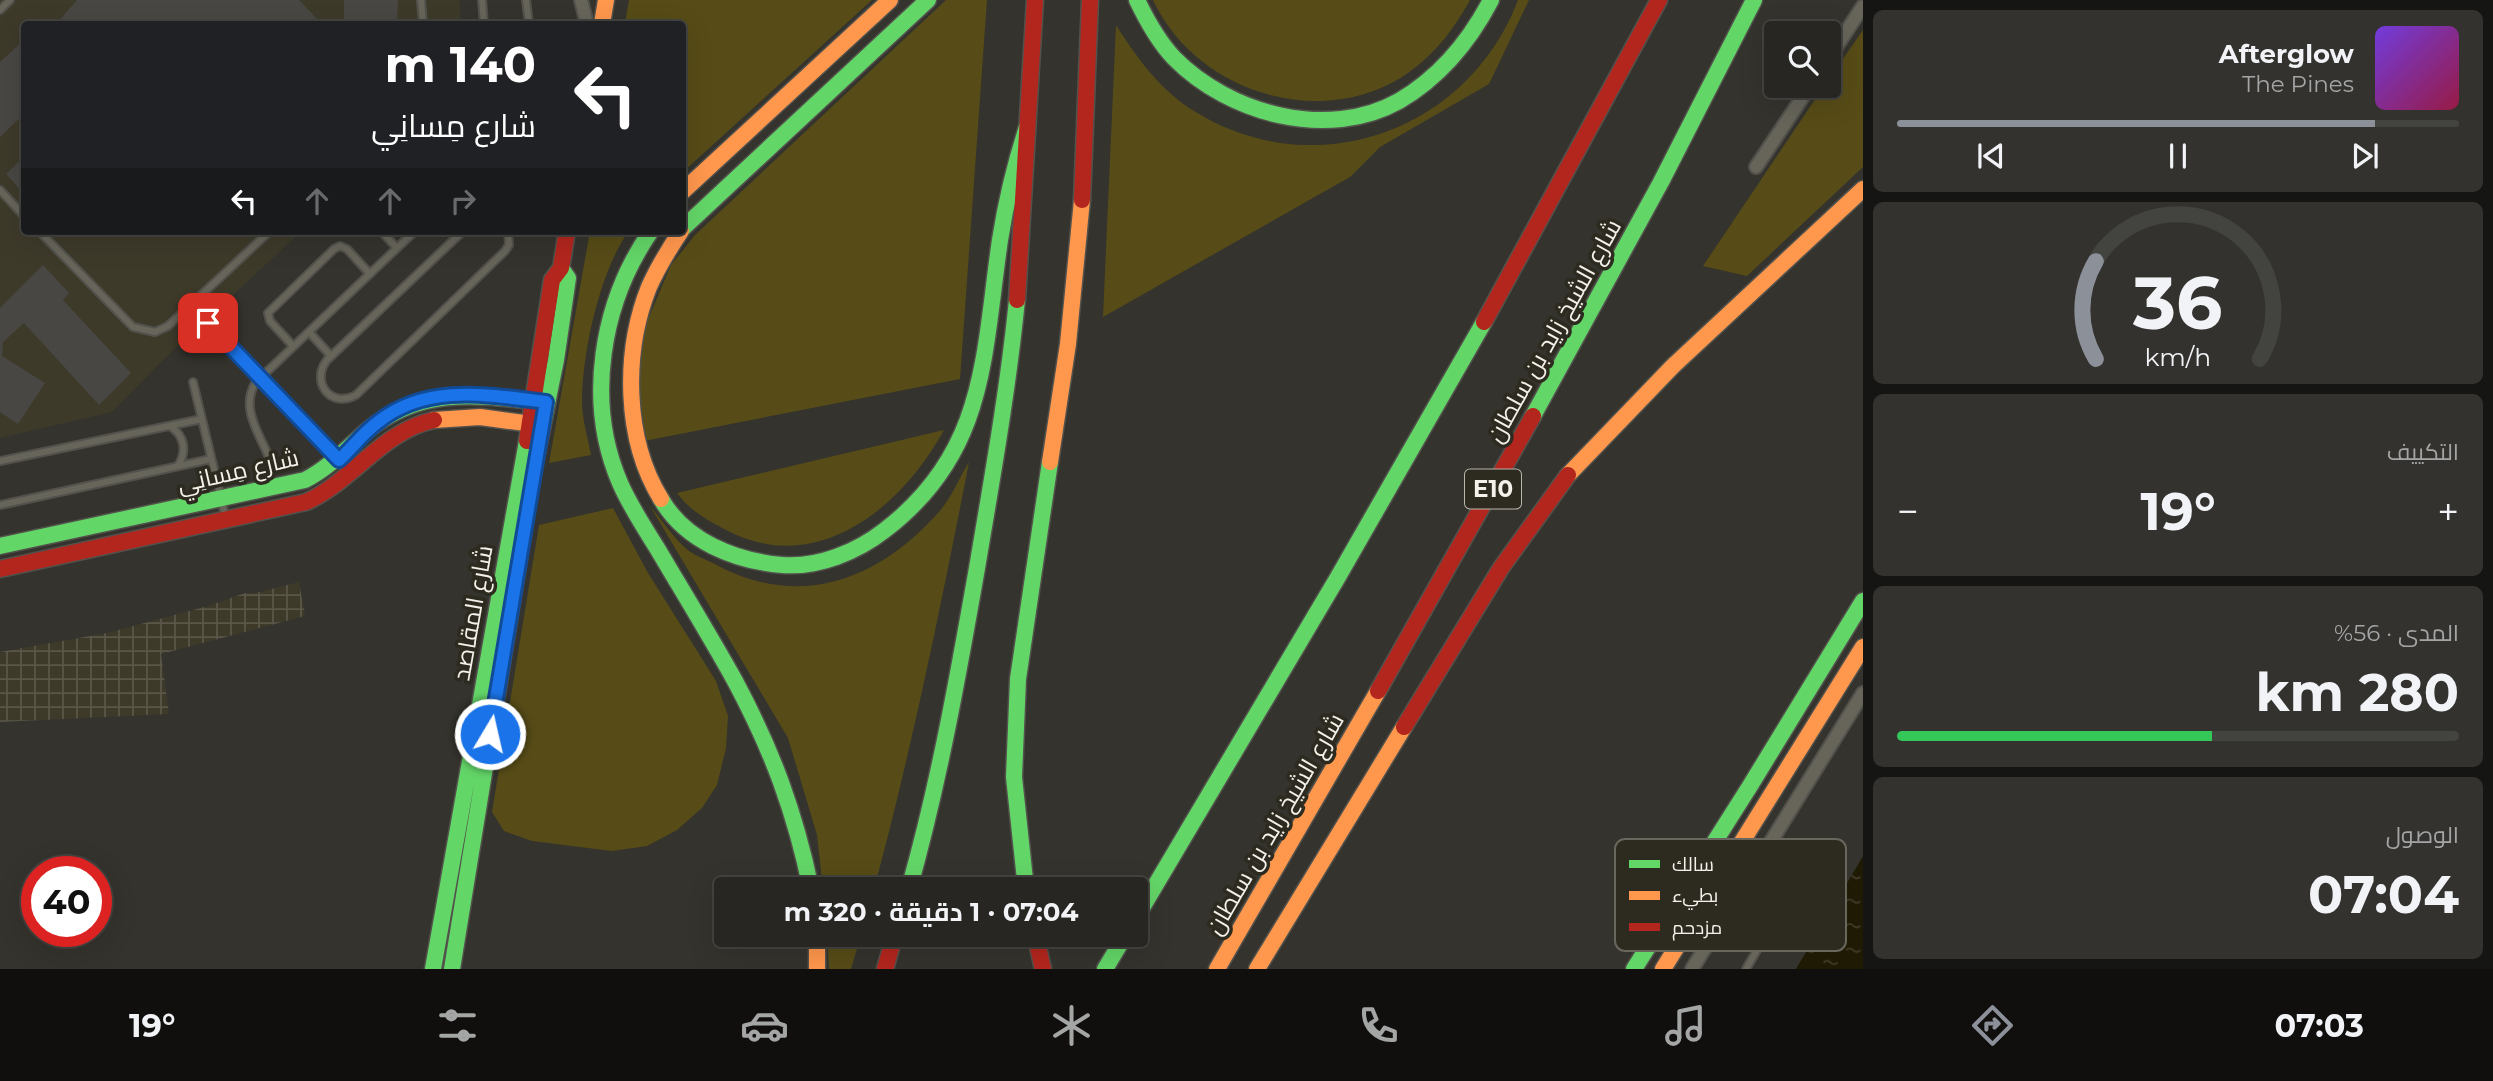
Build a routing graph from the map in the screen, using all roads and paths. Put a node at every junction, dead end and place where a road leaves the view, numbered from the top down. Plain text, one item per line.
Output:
1 (10, 0) edge
2 (421, 0) edge
3 (482, 0) edge
4 (526, 0) edge
5 (581, 0) edge
6 (606, 0) edge
7 (890, 0) edge
8 (928, 0) edge
9 (1021, 0) edge
10 (1035, 0) edge
11 (1090, 0) edge
12 (1137, 0) edge
13 (1491, 0) edge
14 (1659, 0) edge
15 (1754, 0) edge
16 (1863, 6) edge
17 (0, 10) edge
18 (423, 21) edge
19 (484, 21) edge
20 (529, 21) edge
21 (586, 21) edge
22 (602, 21) edge
23 (1841, 40) edge
24 (1032, 53) junction
25 (1802, 98) edge
26 (1027, 127) junction
27 (1756, 167) dead end
28 (686, 188) edge
29 (1863, 189) edge
30 (0, 190) edge
31 (21, 213) edge
32 (686, 226) edge
33 (43, 235) edge
34 (266, 235) edge
35 (385, 235) edge
36 (411, 235) edge
37 (459, 235) edge
38 (508, 235) edge
39 (566, 235) edge
40 (648, 235) edge
41 (679, 235) edge
42 (397, 248) junction
43 (370, 274) junction
44 (191, 305) junction
45 (309, 332) junction
46 (293, 346) junction
47 (331, 356) junction
48 (260, 378) junction
49 (193, 382) dead end
50 (539, 401) junction
51 (202, 419) junction
52 (535, 424) junction
53 (169, 426) junction
54 (268, 455) dead end
55 (211, 459) junction
56 (339, 460) junction
57 (0, 461) edge
58 (178, 466) junction
59 (222, 499) junction
60 (0, 505) edge
61 (226, 521) junction
62 (44, 536) junction
63 (0, 546) edge
64 (48, 558) junction
65 (0, 569) edge
66 (1863, 601) edge
67 (505, 603) junction
68 (1863, 647) edge
69 (1863, 693) edge
70 (1859, 703) edge
71 (1716, 839) edge
72 (1744, 839) edge
73 (1774, 839) edge
74 (809, 877) edge
75 (913, 877) edge
76 (1025, 877) edge
77 (1148, 898) edge
78 (817, 947) edge
79 (891, 947) edge
80 (1038, 947) edge
81 (1118, 947) edge
82 (1645, 951) edge
83 (1674, 951) edge
84 (1703, 951) edge
85 (1757, 951) edge
86 (433, 969) edge
87 (452, 969) edge
88 (817, 969) edge
89 (885, 969) edge
90 (1043, 969) edge
91 (1105, 969) edge
92 (1217, 969) edge
93 (1257, 969) edge
94 (1634, 969) edge
95 (1663, 969) edge
96 (1692, 969) edge
97 (1746, 969) edge

1 - 17 lane
2 - 18 lane
3 - 19 lane
4 - 20 lane
5 - 21 street
6 - 22 main road
7 - 28 main road
8 - 32 main road
9 - 24 main road
10 - 24 main road
11 - 76 main road
12 - 13 main road
14 - 77 main road
15 - 92 main road, شارع الشيخ زايد بن سلطان / E10
16 - 23 street
24 - 26 main road
25 - 27 street
26 - 41 main road
26 - 75 main road
29 - 93 main road
30 - 31 lane
33 - 44 lane
34 - 44 lane
35 - 42 lane
36 - 42 lane
37 - 47 lane
38 - 47 lane
39 - 50 main road, شارع المقاصد
40 - 74 main road
42 - 43 lane
43 - 45 lane
43 - 46 lane
44 - 48 lane
45 - 46 lane
45 - 47 lane
46 - 48 lane
48 - 54 lane
48 - 56 lane
49 - 51 lane
50 - 52 main road, شارع المقاصد
50 - 56 main road, شارع مِسانِي
51 - 53 lane
51 - 55 lane
52 - 61 main road, شارع مِسانِي
52 - 67 main road, شارع المقاصد
53 - 57 lane
53 - 58 lane
55 - 58 lane
55 - 59 lane
56 - 59 main road, شارع مِسانِي
58 - 60 lane
59 - 61 lane
59 - 62 main road, شارع مِسانِي
61 - 64 main road, شارع مِسانِي
62 - 63 main road, شارع مِسانِي
62 - 64 main road
64 - 65 main road, شارع مِسانِي
66 - 71 main road
67 - 86 main road, شارع المقاصد
67 - 87 main road, شارع المقاصد
68 - 72 main road
69 - 70 street
70 - 73 street
78 - 88 main road
79 - 89 main road
80 - 90 main road
81 - 91 main road
82 - 94 main road
83 - 95 main road
84 - 96 street
85 - 97 lane

